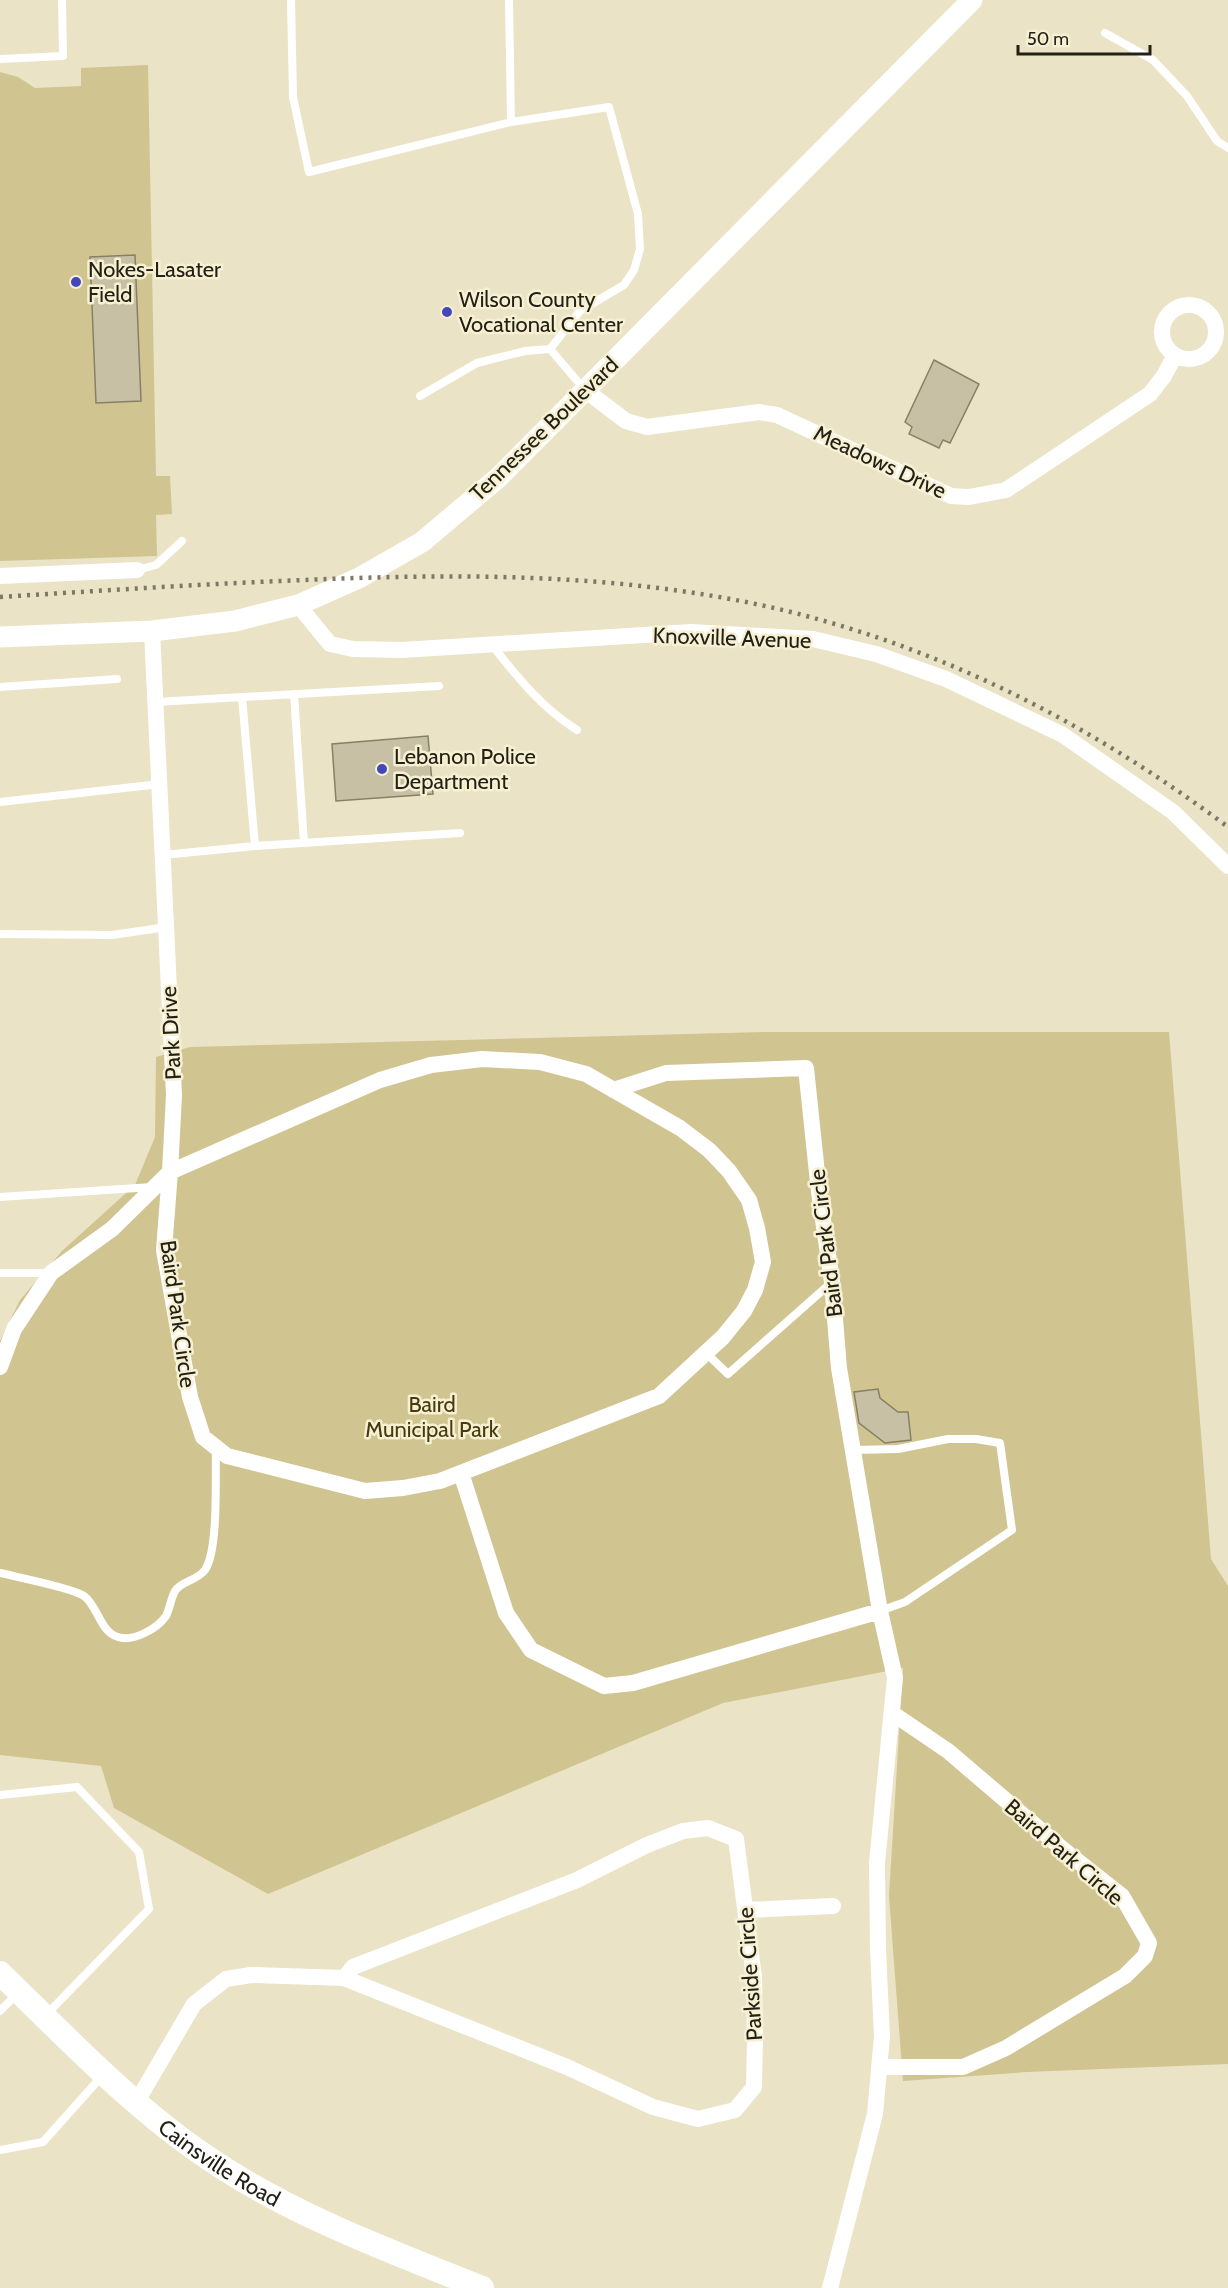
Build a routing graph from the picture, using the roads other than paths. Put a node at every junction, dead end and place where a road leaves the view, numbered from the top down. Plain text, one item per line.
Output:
1 (62, 0) edge
2 (291, 0) edge
3 (509, 0) edge
4 (972, 0) edge
5 (1105, 33) dead end
6 (0, 59) edge
7 (511, 122) junction
8 (1228, 148) edge
9 (550, 349) junction
10 (1175, 355) dead end
11 (585, 390) junction
12 (420, 396) dead end
13 (182, 540) dead end
14 (137, 570) joint
15 (0, 576) edge
16 (298, 604) junction
17 (152, 631) junction
18 (0, 638) edge
19 (491, 644) junction
20 (117, 679) dead end
21 (439, 686) dead end
22 (0, 687) edge
23 (294, 694) junction
24 (242, 697) junction
25 (156, 702) junction
26 (577, 730) dead end
27 (160, 784) junction
28 (0, 802) edge
29 (460, 832) dead end
30 (304, 843) junction
31 (255, 846) junction
32 (163, 855) junction
33 (1228, 866) edge
34 (166, 927) junction
35 (0, 934) edge
36 (613, 1090) junction
37 (170, 1172) junction
38 (155, 1186) junction
39 (0, 1197) edge
40 (0, 1273) edge
41 (51, 1273) junction
42 (832, 1282) junction
43 (706, 1353) junction
44 (0, 1367) edge
45 (216, 1448) junction
46 (853, 1450) junction
47 (461, 1473) junction
48 (0, 1573) edge
49 (880, 1611) junction
50 (892, 1713) junction
51 (0, 1795) edge
52 (833, 1906) dead end
53 (746, 1910) junction
54 (0, 1973) edge
55 (344, 1978) junction
56 (19, 1992) junction
57 (0, 2011) edge
58 (45, 2017) junction
59 (879, 2067) junction
60 (105, 2073) junction
61 (136, 2103) junction
62 (0, 2150) edge
63 (482, 2288) edge
64 (830, 2288) edge

1 - 6 lane
2 - 7 lane
3 - 7 lane
4 - 11 street, Tennessee Boulevard
5 - 8 lane
7 - 9 lane
9 - 11 lane
9 - 12 lane
10 - 11 street, Meadows Drive
11 - 16 street, Tennessee Boulevard
13 - 14 lane
14 - 15 street
16 - 17 street, Tennessee Boulevard
16 - 19 street, Knoxville Avenue
17 - 18 street, Tennessee Boulevard
17 - 25 street, Park Drive
19 - 26 lane
19 - 33 street, Knoxville Avenue
20 - 22 lane
21 - 23 lane
23 - 24 lane
23 - 30 lane
24 - 25 lane
24 - 31 lane
25 - 27 street, Park Drive
27 - 28 lane
27 - 32 street, Park Drive
29 - 30 lane
30 - 31 lane
31 - 32 lane
32 - 34 street, Park Drive
34 - 35 lane
34 - 37 street, Park Drive
36 - 37 street, Baird Park Circle
36 - 42 street, Baird Park Circle
36 - 43 street, Baird Park Circle
37 - 38 street
37 - 45 street, Baird Park Circle
38 - 39 lane
38 - 41 street
40 - 41 lane
41 - 44 street
42 - 43 lane
42 - 46 street, Baird Park Circle
43 - 47 street, Baird Park Circle
45 - 47 street, Baird Park Circle
45 - 48 lane
46 - 49 street, Baird Park Circle
46 - 49 lane
47 - 49 street
49 - 50 street, Baird Park Circle
50 - 59 street, Baird Park Circle
50 - 59 street, Baird Park Circle
51 - 58 lane
52 - 53 street
53 - 55 street, Parkside Circle
53 - 55 street, Parkside Circle
54 - 56 main road, Cainsville Road
55 - 61 street, Parkside Circle
56 - 57 lane
56 - 58 main road, Cainsville Road
58 - 60 main road, Cainsville Road
59 - 64 street, Baird Park Circle
60 - 61 main road, Cainsville Road
60 - 62 lane
61 - 63 main road, Cainsville Road

